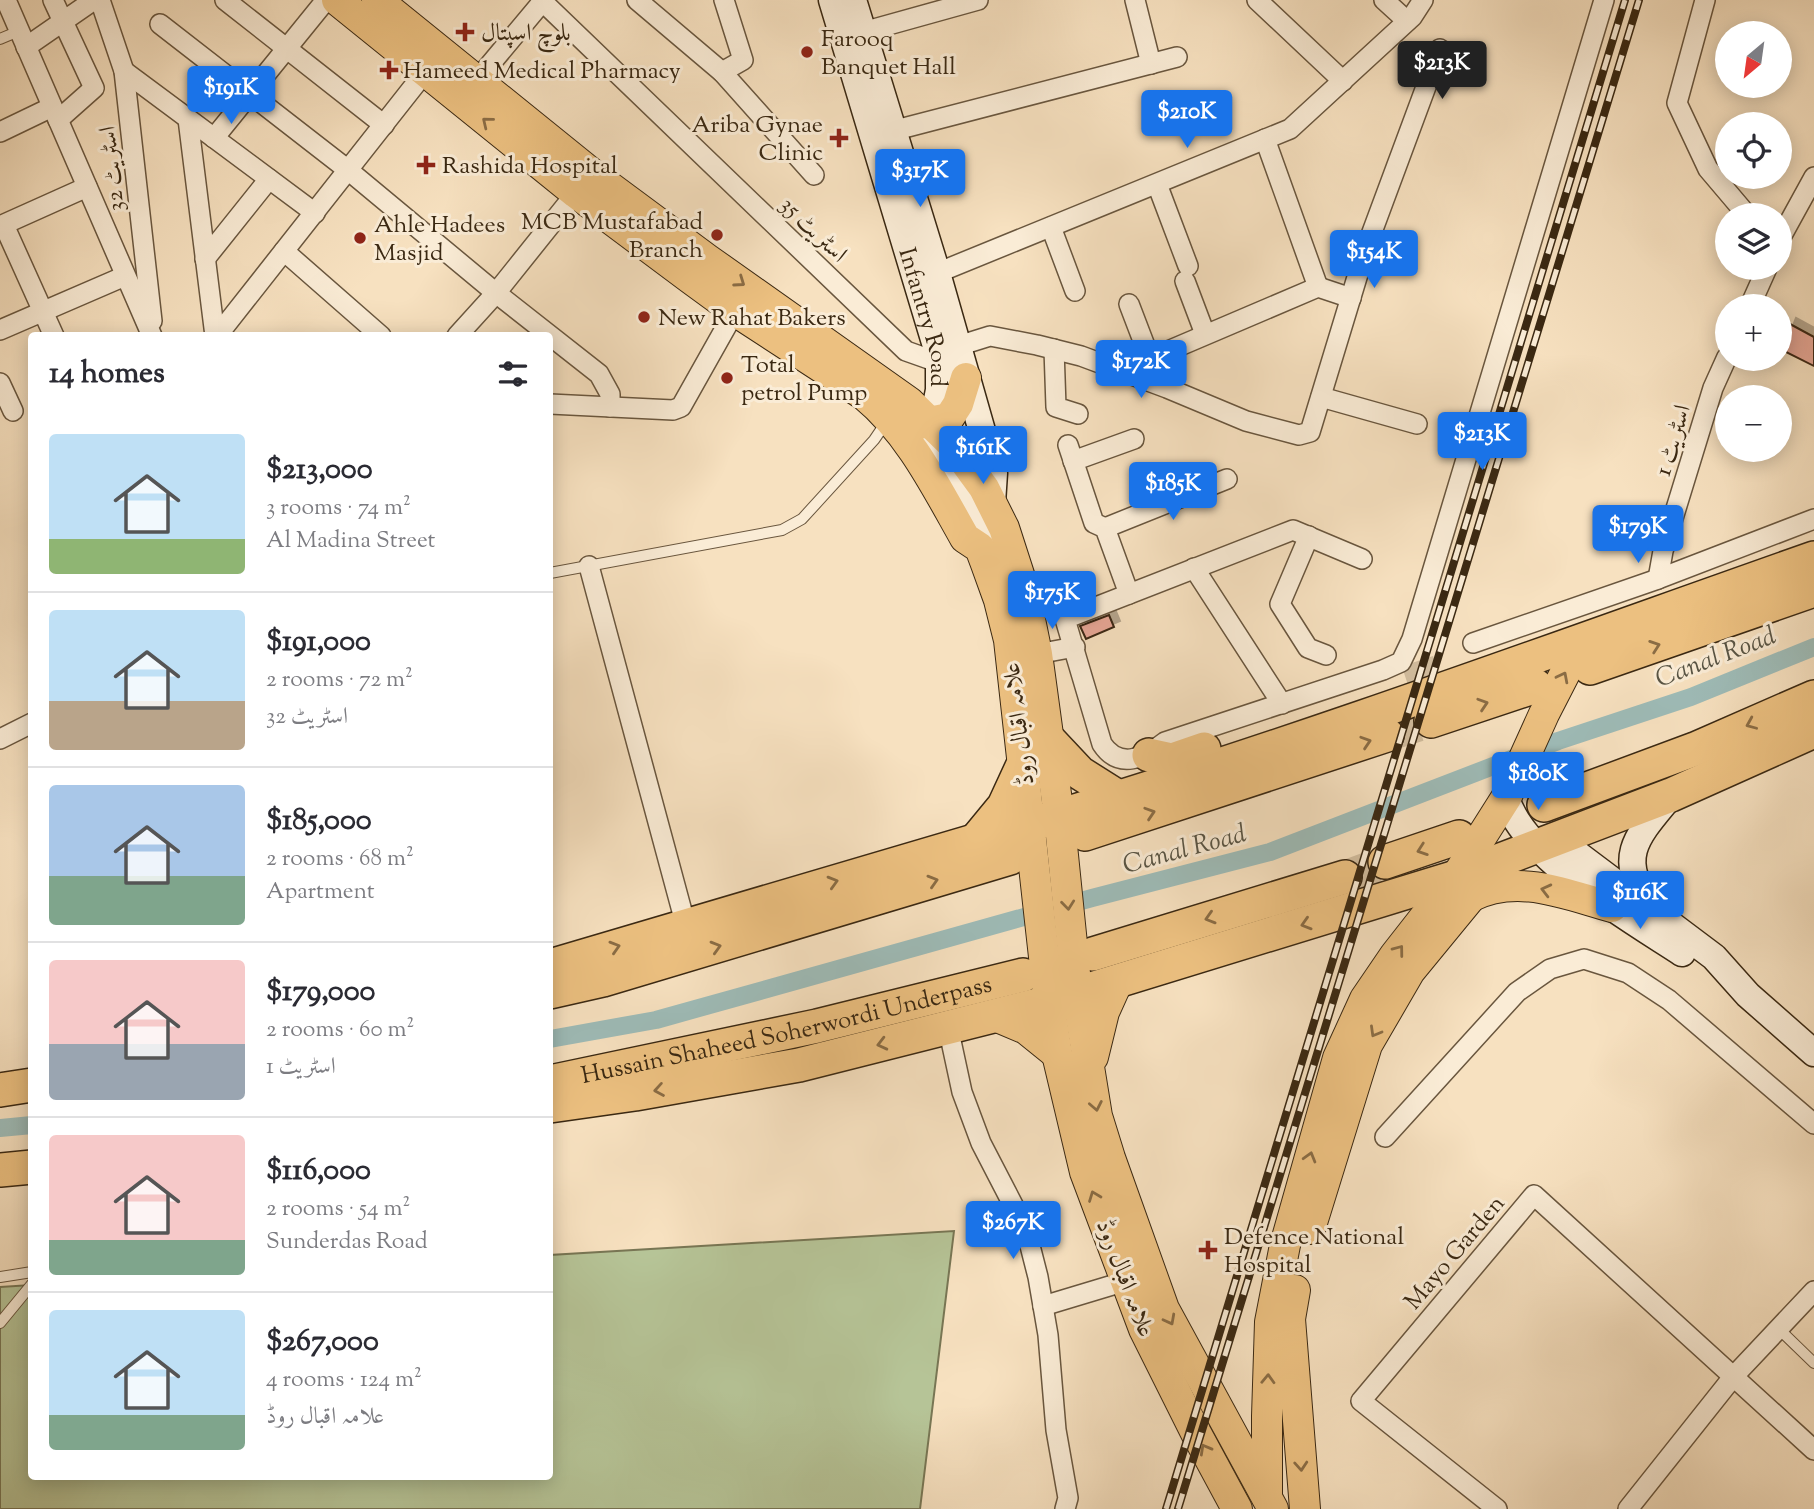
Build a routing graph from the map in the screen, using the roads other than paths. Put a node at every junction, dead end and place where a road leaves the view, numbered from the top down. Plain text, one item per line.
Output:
1 (6, 0) edge
2 (53, 0) edge
3 (94, 0) edge
4 (100, 0) edge
5 (225, 0) edge
6 (327, 0) edge
7 (337, 0) edge
8 (637, 0) edge
9 (723, 0) edge
10 (832, 0) edge
11 (853, 0) edge
12 (978, 0) edge
13 (1135, 0) edge
14 (1256, 0) edge
15 (1384, 0) edge
16 (1423, 0) edge
17 (1604, 0) edge
18 (1704, 0) edge
19 (542, 1) edge
20 (377, 11) edge
21 (63, 20) junction
22 (1407, 21) junction
23 (160, 24) dead end
24 (863, 32) junction
25 (0, 39) edge
26 (22, 39) junction
27 (288, 50) junction
28 (1440, 50) dead end
29 (1177, 57) dead end
30 (1151, 64) junction
31 (124, 71) junction
32 (425, 72) junction
33 (722, 72) junction
34 (477, 80) junction
35 (1343, 81) junction
36 (251, 94) junction
37 (872, 97) junction
38 (55, 114) junction
39 (188, 119) junction
40 (384, 125) junction
41 (892, 131) junction
42 (0, 132) edge
43 (214, 138) junction
44 (1265, 139) junction
45 (348, 170) junction
46 (814, 175) dead end
47 (1814, 177) edge
48 (269, 179) junction
49 (1157, 184) junction
50 (87, 187) junction
51 (576, 193) junction
52 (1737, 203) edge
53 (315, 213) junction
54 (1792, 216) edge
55 (2, 226) edge
56 (1051, 227) junction
57 (284, 251) junction
58 (205, 259) junction
59 (699, 269) junction
60 (937, 273) junction
61 (125, 276) junction
62 (1318, 287) junction
63 (1075, 291) dead end
64 (496, 293) junction
65 (1351, 298) junction
66 (1129, 304) dead end
67 (43, 311) junction
68 (735, 311) junction
69 (0, 330) edge
70 (52, 332) edge
71 (151, 332) edge
72 (153, 332) edge
73 (215, 332) edge
74 (219, 332) edge
75 (376, 332) edge
76 (461, 332) edge
77 (546, 332) edge
78 (1205, 334) junction
79 (553, 338) edge
80 (1054, 349) junction
81 (949, 354) junction
82 (1150, 359) junction
83 (1121, 371) junction
84 (1721, 371) edge
85 (966, 378) junction
86 (0, 383) edge
87 (1321, 397) junction
88 (553, 404) edge
89 (610, 407) junction
90 (13, 411) dead end
91 (1077, 414) dead end
92 (893, 423) junction
93 (933, 423) junction
94 (1417, 424) dead end
95 (1135, 439) dead end
96 (1227, 479) dead end
97 (992, 503) junction
98 (1814, 519) edge
99 (1105, 528) junction
100 (1309, 536) junction
101 (1814, 544) edge
102 (979, 548) junction
103 (1814, 558) edge
104 (1362, 559) dead end
105 (589, 566) junction
106 (1194, 568) junction
107 (553, 572) edge
108 (1658, 579) junction
109 (1814, 590) edge
110 (1129, 594) junction
111 (1473, 643) dead end
112 (1075, 647) junction
113 (1037, 654) junction
114 (1586, 654) junction
115 (1326, 655) dead end
116 (1443, 670) tunnel mouth
117 (1407, 682) tunnel mouth
118 (1814, 697) edge
119 (1540, 700) junction
120 (1282, 704) junction
121 (1430, 721) tunnel mouth
122 (28, 725) edge
123 (1814, 731) edge
124 (1387, 735) tunnel mouth
125 (0, 739) edge
126 (1049, 740) junction
127 (1149, 755) junction
128 (1022, 767) junction
129 (1671, 795) junction
130 (1507, 796) junction
131 (1118, 797) junction
132 (1544, 805) dead end
133 (1058, 824) junction
134 (1459, 837) dead end
135 (976, 840) junction
136 (1547, 842) junction
137 (1010, 858) dead end
138 (1385, 862) tunnel mouth
139 (1345, 877) tunnel mouth
140 (1462, 887) junction
141 (1612, 906) junction
142 (1657, 914) junction
143 (686, 926) junction
144 (1082, 948) junction
145 (1034, 964) junction
146 (553, 965) edge
147 (1118, 981) junction
148 (553, 991) edge
149 (1748, 995) junction
150 (1063, 998) junction
151 (995, 1016) junction
152 (948, 1027) junction
153 (1814, 1053) edge
154 (1057, 1055) junction
155 (1089, 1071) junction
156 (553, 1081) edge
157 (28, 1086) edge
158 (0, 1090) edge
159 (553, 1106) edge
160 (1814, 1124) edge
161 (1385, 1137) dead end
162 (28, 1167) edge
163 (0, 1170) edge
164 (28, 1273) edge
165 (0, 1277) edge
166 (1126, 1281) junction
167 (28, 1289) edge
168 (1814, 1291) edge
169 (1043, 1306) junction
170 (0, 1323) edge
171 (1779, 1329) junction
172 (1814, 1363) edge
173 (1732, 1377) junction
174 (1267, 1416) junction
175 (1223, 1422) junction
176 (1814, 1450) edge
177 (1262, 1506) edge
178 (1065, 1509) edge
179 (1237, 1509) edge
180 (1305, 1509) edge
181 (1497, 1509) edge
182 (1628, 1509) edge

1 - 26 street
2 - 21 street
3 - 21 street
4 - 31 street, اسٹریٹ 32
5 - 27 street
6 - 27 street
7 - 20 main road, علامہ اقبال روڈ
8 - 33 street
9 - 33 street
10 - 37 main road, Infantry Road
11 - 24 main road, Infantry Road
12 - 24 street
13 - 30 street
14 - 35 street
15 - 22 street
16 - 22 street
17 - 120 street
18 - 52 street
19 - 34 street
19 - 81 street, اسٹریٹ 35
20 - 32 main road, علامہ اقبال روڈ
20 - 34 main road, علامہ اقبال روڈ
21 - 26 street
21 - 38 street
22 - 35 street
23 - 36 street
24 - 37 main road, Infantry Road
25 - 26 lane
26 - 38 street
27 - 36 street
27 - 40 street
28 - 65 street
29 - 30 street
30 - 41 street
31 - 39 street
31 - 72 street, اسٹریٹ 32
32 - 40 street
51 -> 32 main road, علامہ اقبال روڈ
33 - 46 street
34 - 59 main road, علامہ اقبال روڈ
35 - 44 street
36 - 43 street
36 - 45 street
37 - 41 main road, Infantry Road
37 - 81 main road, Infantry Road
38 - 42 street
38 - 50 street
39 - 43 street
39 - 58 street
40 - 45 street
41 - 60 main road, Infantry Road
43 - 48 street
44 - 49 street
44 - 62 street
45 - 53 street
45 - 64 street
47 - 54 street
48 - 53 street
48 - 58 street
49 - 56 street
49 - 78 street
50 - 55 street
50 - 61 street
51 - 59 main road, علامہ اقبال روڈ
51 - 64 street
53 - 57 street
55 - 67 street
56 - 60 street
56 - 63 street
57 - 74 street
57 - 75 street
58 - 73 street
59 - 68 main road, علامہ اقبال روڈ
59 -> 93 main road, علامہ اقبال روڈ
60 - 81 main road, Infantry Road
61 - 67 street
61 - 71 street
62 - 65 street
62 - 78 street
64 - 76 street
64 - 77 street
65 - 87 street
66 - 82 street
67 - 69 street
67 - 70 street
68 - 89 street
68 - 92 main road, علامہ اقبال روڈ
78 - 82 street
79 - 89 street
80 - 81 street
80 - 83 street
80 - 91 street
81 - 85 main road, Infantry Road
81 - 93 main road, Infantry Road
82 - 83 street
83 - 87 street
84 - 108 street, اسٹریٹ 1
85 - 93 main road
85 - 97 main road, Infantry Road
86 - 90 street
87 - 94 street
88 - 89 street
92 - 93 main road
92 - 102 main road, علامہ اقبال روڈ
92 - 105 lane
93 - 97 main road, علامہ اقبال روڈ
93 - 102 main road, Infantry Road
95 - 99 street
96 - 99 street
97 - 113 main road, علامہ اقبال روڈ
98 - 108 street
99 - 110 street
100 - 104 street
100 - 106 street
100 - 115 street
101 - 116 highway
102 - 128 main road, علامہ اقبال روڈ
103 - 114 highway
105 - 107 lane
105 - 143 street
106 - 110 street
106 - 120 street
108 - 111 street
114 -> 109 highway
110 - 112 street
112 - 113 street
112 - 127 street
113 - 126 main road, علامہ اقبال روڈ
119 -> 114 main road
114 - 131 highway
117 - 127 highway
118 -> 132 highway
121 -> 119 highway
119 - 130 main road
120 - 127 street
122 - 125 street
123 - 129 highway
133 -> 124 highway
126 - 131 highway
126 - 133 main road, علامہ اقبال روڈ
128 - 133 main road, علامہ اقبال روڈ
128 - 135 highway
129 - 136 highway
129 - 142 main road
130 - 136 main road
130 - 140 main road
131 - 133 highway
133 - 135 highway
133 -> 144 main road, علامہ اقبال روڈ
133 - 145 main road, علامہ اقبال روڈ
134 -> 138 highway
143 -> 135 highway
136 - 140 highway
136 - 141 main road
136 - 142 main road
148 -> 137 highway
139 -> 144 highway
141 -> 140 main road
140 -> 147 highway
174 -> 140 main road
140 -> 180 main road
141 - 149 main road
142 - 149 main road
146 -> 143 highway
144 - 150 main road, علامہ اقبال روڈ
145 - 150 main road, علامہ اقبال روڈ
145 - 156 highway, Hussain Shaheed Soherwordi Underpass
147 - 150 highway
147 - 155 main road
149 - 153 main road
150 - 151 highway
150 - 154 main road, علامہ اقبال روڈ
150 - 155 main road, علامہ اقبال روڈ
151 - 152 highway
151 - 154 main road
152 -> 159 highway
152 - 169 street
166 -> 154 main road, علامہ اقبال روڈ
155 -> 175 main road, علامہ اقبال روڈ
157 - 158 highway
160 - 161 street
162 - 163 highway
164 - 165 lane
166 - 169 street
179 -> 166 main road, علامہ اقبال روڈ
167 - 170 lane
168 - 171 street
169 - 178 street
171 - 172 lane
171 - 173 street
173 - 176 street, Mayo Garden
173 - 181 street, Mayo Garden
173 - 182 street
174 - 175 main road
174 - 177 main road
175 - 177 main road, علامہ اقبال روڈ

